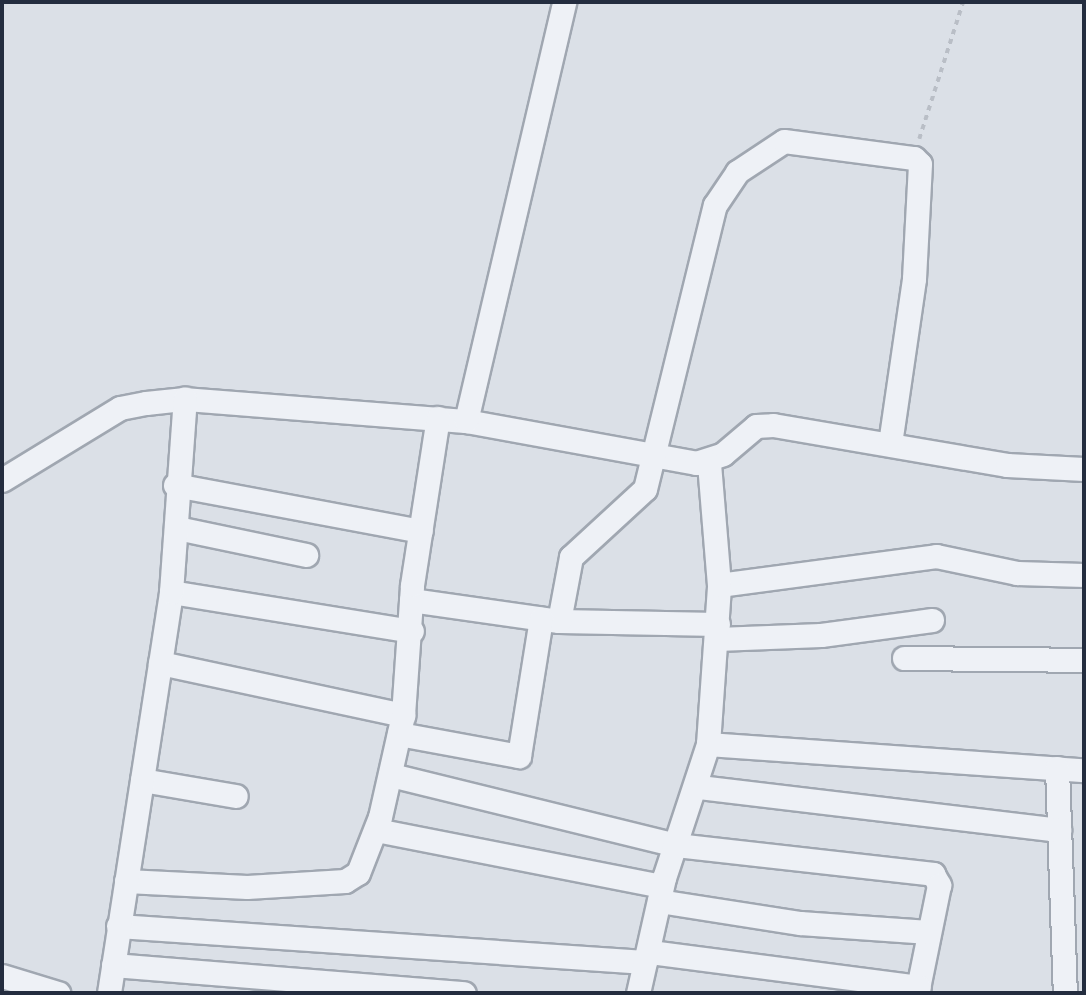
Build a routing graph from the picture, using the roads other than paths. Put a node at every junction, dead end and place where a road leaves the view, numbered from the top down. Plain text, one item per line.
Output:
1 (564, 2) edge
2 (185, 398) junction
3 (438, 418) junction
4 (466, 421) junction
5 (890, 443) junction
6 (652, 454) junction
7 (709, 463) junction
8 (1084, 469) edge
9 (2, 480) edge
10 (175, 485) junction
11 (177, 528) junction
12 (421, 531) junction
13 (306, 555) dead end
14 (1084, 575) edge
15 (719, 585) junction
16 (170, 593) junction
17 (411, 600) junction
18 (550, 620) junction
19 (932, 620) dead end
20 (412, 631) junction
21 (718, 631) junction
22 (904, 658) dead end
23 (1084, 660) edge
24 (160, 663) junction
25 (401, 725) junction
26 (708, 744) junction
27 (1057, 768) junction
28 (1084, 770) edge
29 (391, 775) junction
30 (142, 780) junction
31 (699, 787) junction
32 (236, 796) dead end
33 (376, 830) junction
34 (1059, 830) junction
35 (676, 845) junction
36 (126, 881) junction
37 (661, 893) junction
38 (118, 926) junction
39 (929, 932) junction
40 (1074, 956) edge
41 (648, 957) junction
42 (113, 965) junction
43 (2, 976) edge
44 (918, 990) edge
45 (58, 993) edge
46 (110, 993) edge
47 (464, 993) edge
48 (638, 993) edge
49 (1065, 993) edge

1 - 4 street
2 - 3 street
2 - 9 street
2 - 10 street
3 - 4 street
3 - 12 street
4 - 6 street
5 - 6 street
5 - 7 street
5 - 8 street
6 - 7 street
6 - 18 street
7 - 15 street
10 - 11 street
10 - 12 street
11 - 13 street
11 - 16 street
12 - 17 street
14 - 15 street
15 - 21 street
16 - 20 street
16 - 24 street
17 - 18 street
17 - 20 street
18 - 21 street
18 - 25 street
19 - 21 street
20 - 25 street
21 - 26 street
22 - 23 street
24 - 25 street
24 - 30 street
25 - 29 street
26 - 27 street
26 - 31 street
27 - 28 street
27 - 34 street
29 - 33 street
29 - 35 street
30 - 32 street
30 - 36 street
31 - 34 street
31 - 35 street
33 - 36 street
33 - 37 street
34 - 40 street
35 - 37 street
35 - 39 street
36 - 38 street
37 - 39 street
37 - 41 street
38 - 41 street
38 - 42 street
39 - 44 street
40 - 49 street
41 - 44 street
41 - 48 street
42 - 46 street
42 - 47 street
43 - 45 street

